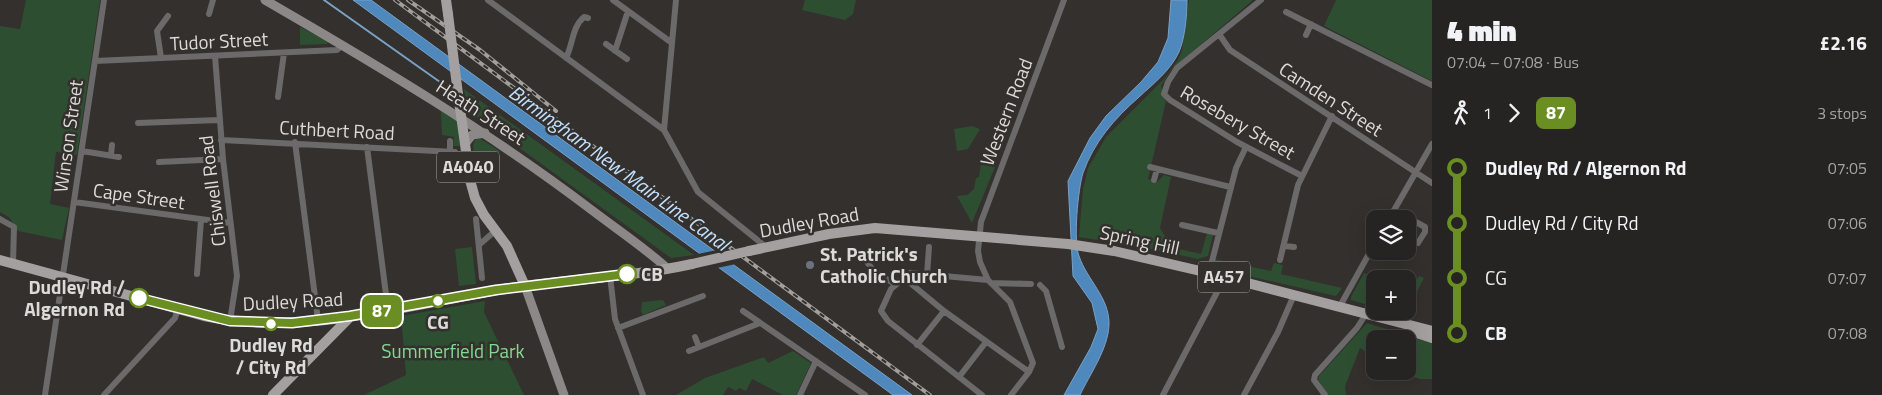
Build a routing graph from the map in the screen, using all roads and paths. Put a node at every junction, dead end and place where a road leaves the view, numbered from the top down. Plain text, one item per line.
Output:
1 (104, 0) edge
2 (264, 0) edge
3 (446, 0) edge
4 (488, 0) edge
5 (613, 0) edge
6 (676, 0) edge
7 (1064, 0) edge
8 (1261, 0) edge
9 (211, 3) edge
10 (201, 6) dead end
11 (628, 11) junction
12 (1286, 12) dead end
13 (209, 14) dead end
14 (168, 16) dead end
15 (588, 18) dead end
16 (1311, 24) junction
17 (1219, 34) junction
18 (1306, 35) dead end
19 (672, 42) junction
20 (606, 44) dead end
21 (343, 45) junction
22 (615, 51) junction
23 (284, 52) junction
24 (215, 56) junction
25 (160, 58) junction
26 (566, 58) junction
27 (627, 59) dead end
28 (94, 61) junction
29 (1432, 85) edge
30 (271, 86) dead end
31 (280, 88) junction
32 (278, 97) dead end
33 (1332, 116) junction
34 (461, 117) junction
35 (219, 120) junction
36 (138, 123) dead end
37 (664, 130) junction
38 (485, 133) junction
39 (221, 140) junction
40 (450, 141) dead end
41 (295, 142) junction
42 (465, 144) junction
43 (112, 145) dead end
44 (1432, 145) edge
45 (367, 146) junction
46 (1246, 147) junction
47 (82, 151) junction
48 (111, 155) junction
49 (119, 157) dead end
50 (223, 159) junction
51 (159, 162) dead end
52 (1150, 167) dead end
53 (1157, 169) junction
54 (1416, 173) junction
55 (1302, 176) junction
56 (1154, 180) dead end
57 (1432, 182) edge
58 (1230, 188) junction
59 (74, 202) junction
60 (1394, 210) edge
61 (0, 219) edge
62 (476, 219) dead end
63 (201, 220) junction
64 (1416, 222) edge
65 (230, 223) junction
66 (1182, 225) dead end
67 (495, 231) junction
68 (1218, 234) junction
69 (978, 236) junction
70 (1418, 243) dead end
71 (480, 244) junction
72 (1082, 246) joint
73 (1284, 246) junction
74 (766, 247) junction
75 (929, 247) dead end
76 (1294, 247) dead end
77 (865, 256) dead end
78 (1366, 259) edge
79 (0, 260) edge
80 (1280, 260) dead end
81 (13, 263) junction
82 (668, 269) junction
83 (1209, 273) junction
84 (197, 274) dead end
85 (927, 275) junction
86 (610, 276) junction
87 (62, 277) junction
88 (482, 278) dead end
89 (1225, 278) junction
90 (990, 281) junction
91 (897, 282) junction
92 (1031, 284) dead end
93 (1040, 284) dead end
94 (525, 286) junction
95 (1294, 295) junction
96 (703, 296) dead end
97 (1340, 306) junction
98 (178, 309) junction
99 (388, 310) junction
100 (743, 311) dead end
101 (944, 311) junction
102 (1366, 314) joint
103 (350, 316) junction
104 (322, 320) junction
105 (1379, 320) edge
106 (1389, 320) edge
107 (230, 321) junction
108 (760, 323) junction
109 (618, 328) junction
110 (1432, 331) edge
111 (695, 337) dead end
112 (1432, 338) edge
113 (324, 342) junction
114 (986, 342) junction
115 (918, 345) junction
116 (699, 347) junction
117 (1062, 347) dead end
118 (690, 351) dead end
119 (816, 361) junction
120 (1029, 372) junction
121 (959, 377) junction
122 (106, 392) edge
123 (45, 395) edge
124 (114, 395) edge
125 (273, 395) edge
126 (564, 395) edge
127 (643, 395) edge
128 (800, 395) edge
129 (865, 395) edge
130 (982, 395) edge
131 (1011, 395) edge
132 (1163, 395) edge
133 (1244, 395) edge
134 (1326, 395) edge

1 - 28 street, Winson Street
2 - 21 main road, Heath Street
3 - 34 main road, A4040, bridge
4 - 26 street
5 - 11 street
6 - 19 street
7 - 69 street, Western Road
8 - 17 street
9 - 10 street
9 - 13 street
11 - 19 street
11 - 22 street
12 - 16 street
14 - 25 street
15 - 26 street
16 - 18 street
16 - 29 street
17 - 33 street, Camden Street
17 - 46 street, Rosebery Street
19 - 37 street
20 - 22 street
21 - 23 street, Tudor Street
21 - 34 main road, Heath Street
22 - 27 street
23 - 24 street, Tudor Street
23 - 31 street
24 - 25 street, Tudor Street
24 - 35 street, Chiswell Road
25 - 28 street, Tudor Street
26 - 37 street
28 - 47 street, Winson Street
30 - 31 street
31 - 32 street
33 - 54 street, Camden Street
33 - 55 street
34 - 38 main road, Heath Street
34 - 42 main road, A4040
35 - 36 street
35 - 39 street, Chiswell Road
37 - 74 street
38 - 42 main road
38 - 82 main road, Heath Street
39 - 41 street, Cuthbert Road
39 - 50 street, Chiswell Road
40 - 45 street, Cuthbert Road
41 - 45 street, Cuthbert Road
41 - 104 street
42 - 67 main road, A4040
43 - 48 street
44 - 54 street
45 - 99 street
46 - 55 street, Rosebery Street
46 - 58 street
47 - 48 street
47 - 59 street, Winson Street
48 - 49 street
50 - 51 street
50 - 65 street, Chiswell Road
52 - 53 street
53 - 56 street
53 - 58 street
54 - 57 street, Camden Street
54 - 60 street
55 - 73 street
58 - 68 street
59 - 63 street, Cape Street
59 - 87 street, Winson Street
61 - 81 street
62 - 71 street
63 - 65 street, Cape Street
63 - 84 street
64 - 70 street
65 - 107 street, Chiswell Road
66 - 68 street
67 - 71 street
67 - 94 main road, A4040
68 - 83 street
69 - 72 main road, Dudley Road / A457
69 - 74 main road, Dudley Road / A457
69 - 90 street
71 - 88 street
72 - 83 main road, Spring Hill / A457
73 - 76 street
73 - 80 street
74 - 82 main road, Dudley Road / A457, bridge
75 - 85 street
77 - 91 street
78 - 97 street
79 - 81 main road, Dudley Road / A457
81 - 87 main road, Dudley Road / A457
82 - 86 main road, Dudley Road / A457
83 - 89 main road, Spring Hill / A457
85 - 90 street
85 - 91 street
86 - 94 main road, Dudley Road / A457
86 - 109 street
87 - 98 main road, Dudley Road / A457
87 - 123 street, Winson Street
89 - 95 main road, Spring Hill / A457
89 - 132 street
90 - 92 street
90 - 120 street
91 - 101 street
91 - 115 street
93 - 117 street
94 - 99 main road, Dudley Road / A457
94 - 126 main road
95 - 97 main road, Spring Hill / A457
95 - 133 street
96 - 109 street
97 - 102 main road, Spring Hill / A457
98 - 107 main road, Dudley Road / A457
98 - 122 street
99 - 103 main road, Dudley Road / A457
100 - 108 street
101 - 114 street
101 - 115 street
102 - 134 street
103 - 104 main road, Dudley Road / A457
103 - 113 main road
104 - 107 main road, Dudley Road / A457
104 - 113 main road
105 - 112 main road, Spring Hill / A457
106 - 110 main road, Spring Hill / A457
108 - 116 street
108 - 119 street
109 - 127 street
111 - 116 street
113 - 125 main road
114 - 120 street
114 - 121 street
115 - 121 street
116 - 118 street
119 - 128 street
119 - 129 street
120 - 131 street
121 - 130 street
122 - 124 street

